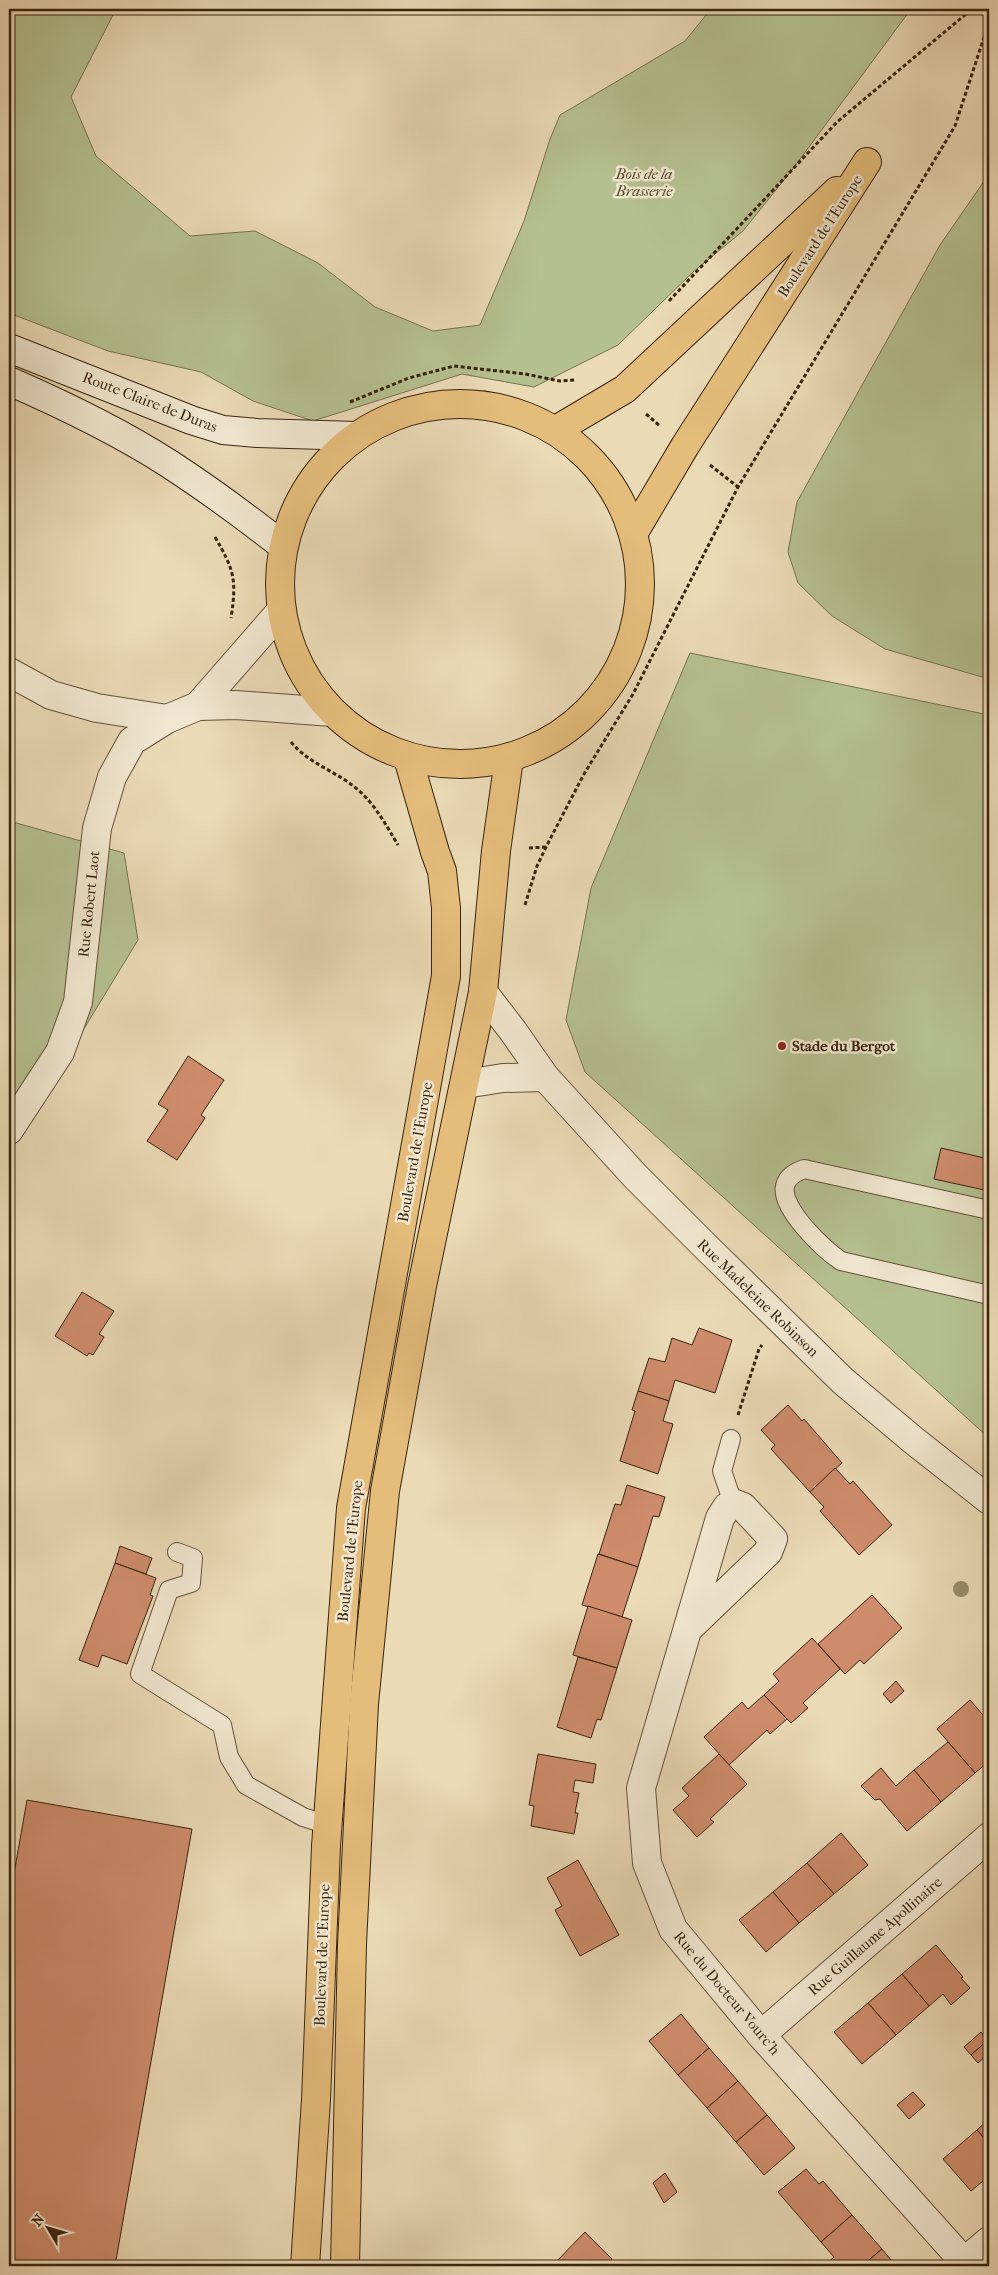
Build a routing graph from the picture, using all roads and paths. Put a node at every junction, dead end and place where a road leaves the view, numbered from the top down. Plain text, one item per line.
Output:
1 (972, 9) edge
2 (989, 22) edge
3 (666, 303) dead end
4 (9, 348) edge
5 (584, 379) dead end
6 (9, 381) edge
7 (347, 404) dead end
8 (556, 430) junction
9 (356, 436) junction
10 (212, 531) dead end
11 (633, 534) junction
12 (283, 546) junction
13 (280, 612) junction
14 (230, 622) dead end
15 (9, 672) edge
16 (198, 706) junction
17 (332, 712) junction
18 (167, 719) junction
19 (288, 738) dead end
20 (301, 754) dead end
21 (408, 758) junction
22 (509, 759) junction
23 (525, 907) dead end
24 (483, 992) junction
25 (545, 1076) junction
26 (465, 1084) junction
27 (9, 1130) edge
28 (989, 1210) edge
29 (989, 1295) edge
30 (782, 1323) junction
31 (731, 1439) joint
32 (989, 1500) edge
33 (733, 1503) junction
34 (177, 1552) dead end
35 (688, 1629) junction
36 (328, 1825) junction
37 (989, 1837) edge
38 (761, 2035) junction
39 (989, 2241) edge
40 (966, 2264) edge
41 (305, 2266) edge
42 (345, 2266) edge

1 - 3 path
2 - 23 path
4 - 9 street, Route Claire de Duras
5 - 7 path
6 - 12 street
8 - 9 main road
8 - 11 main road
8 - 11 main road, Boulevard de l'Europe
9 - 12 main road
10 - 14 path
11 - 22 main road
12 - 13 main road
13 - 16 street
13 - 17 main road
15 - 18 street
16 - 17 street
16 - 18 street, Rue Robert Laot
17 - 21 main road
18 - 27 street, Rue Robert Laot
19 - 20 path
21 - 22 main road
21 - 36 main road, Boulevard de l'Europe
22 - 24 main road, Boulevard de l'Europe
24 - 25 street, Rue Madeleine Robinson
24 - 26 main road, Boulevard de l'Europe
25 - 26 street
25 - 30 street, Rue Madeleine Robinson
26 - 42 main road, Boulevard de l'Europe
28 - 29 lane
30 - 31 path
30 - 32 street, Rue Madeleine Robinson
31 - 33 lane
33 - 35 street, Rue du Docteur Vourc'h
33 - 35 street, Rue du Docteur Vourc'h
34 - 36 lane
35 - 38 street, Rue du Docteur Vourc'h
36 - 41 main road, Boulevard de l'Europe
37 - 38 street, Rue Guillaume Apollinaire
38 - 40 street, Rue du Docteur Vourc'h
39 - 40 street

